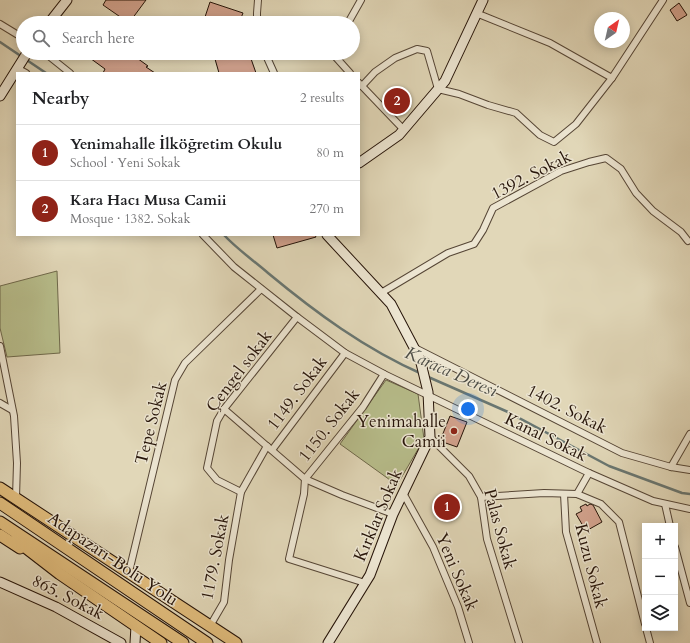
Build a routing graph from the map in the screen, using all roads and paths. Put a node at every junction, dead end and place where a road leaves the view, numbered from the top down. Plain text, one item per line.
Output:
1 (67, 0) edge
2 (258, 0) edge
3 (361, 0) edge
4 (483, 0) edge
5 (663, 0) edge
6 (476, 13) junction
7 (54, 16) edge
8 (257, 16) edge
9 (352, 16) edge
10 (0, 24) edge
11 (16, 34) edge
12 (22, 60) edge
13 (54, 60) edge
14 (268, 60) edge
15 (338, 60) edge
16 (17, 68) junction
17 (24, 72) edge
18 (69, 72) edge
19 (274, 72) edge
20 (349, 72) edge
21 (612, 78) junction
22 (361, 84) edge
23 (438, 89) junction
24 (2, 90) edge
25 (404, 130) junction
26 (360, 162) edge
27 (205, 236) edge
28 (328, 236) edge
29 (688, 241) dead end
30 (261, 289) junction
31 (381, 293) junction
32 (297, 318) junction
33 (0, 346) edge
34 (415, 348) junction
35 (345, 353) junction
36 (384, 374) junction
37 (428, 394) junction
38 (0, 403) edge
39 (224, 409) junction
40 (12, 410) junction
41 (690, 434) edge
42 (430, 437) junction
43 (269, 448) junction
44 (671, 467) junction
45 (690, 470) edge
46 (589, 473) junction
47 (305, 479) junction
48 (0, 488) edge
49 (241, 492) junction
50 (403, 493) junction
51 (564, 494) junction
52 (577, 494) junction
53 (481, 497) junction
54 (16, 498) junction
55 (0, 502) edge
56 (665, 504) junction
57 (690, 509) edge
58 (393, 514) junction
59 (0, 522) edge
60 (669, 523) edge
61 (0, 527) edge
62 (0, 535) edge
63 (80, 541) junction
64 (678, 558) edge
65 (129, 572) junction
66 (0, 582) edge
67 (364, 583) junction
68 (90, 595) junction
69 (690, 603) edge
70 (642, 612) edge
71 (136, 626) junction
72 (210, 626) junction
73 (647, 631) edge
74 (467, 642) edge
75 (122, 643) edge
76 (135, 643) edge
77 (161, 643) edge
78 (183, 643) edge
79 (207, 643) edge
80 (236, 643) edge
81 (328, 643) edge
82 (518, 643) edge
83 (597, 643) edge
84 (650, 643) edge

1 - 7 street
2 - 8 street
3 - 9 street
4 - 6 street
5 - 21 street
6 - 21 street
6 - 23 street
10 - 11 street
12 - 16 street
13 - 18 street
14 - 19 street
15 - 20 street
16 - 17 street
16 - 24 street
21 - 23 street
22 - 23 street
22 - 25 street
23 - 25 street
25 - 26 street
27 - 30 street, Kanal Sokak
28 - 31 street, Kırklar Sokak
29 - 31 street, 1392. Sokak
30 - 32 street, Kanal Sokak
30 - 65 street, Tepe Sokak
31 - 34 street, Kırklar Sokak
32 - 35 street, Kanal Sokak
32 - 39 street, Çengel sokak
33 - 40 street
34 - 37 street, Kırklar Sokak
34 - 44 street, 1402. Sokak
35 - 36 street, Kanal Sokak
35 - 43 street, 1149. Sokak
36 - 37 street, Kanal Sokak
36 - 47 street, 1150. Sokak
37 - 42 street, Kırklar Sokak
37 - 46 street, Kanal Sokak
38 - 40 street
39 - 43 street
39 - 49 street, Çengel sokak
40 - 54 street
41 - 44 street
42 - 50 street, Kırklar Sokak
42 - 53 street, Palas Sokak
43 - 47 street
43 - 49 street
44 - 45 street, 1402. Sokak
46 - 52 street
46 - 56 street, Kanal Sokak
47 - 58 street
47 - 67 street, 1150. Sokak
48 - 54 highway
49 - 72 street, 1179. Sokak
50 - 58 street, Kırklar Sokak
50 - 74 street, Yeni Sokak
51 - 52 street
51 - 53 street
51 - 83 street, Kuzu Sokak
52 - 70 street
53 - 82 street, Palas Sokak
54 - 63 highway
55 - 63 highway
55 - 79 highway, Adapazarı-Bolu Yolu
56 - 57 street, Kanal Sokak
56 - 60 street
58 - 67 street, Kırklar Sokak
59 - 78 highway
61 - 68 highway
62 - 68 highway
63 - 65 highway
64 - 69 street
65 - 72 highway
66 - 75 street, 865. Sokak
67 - 81 street, Kırklar Sokak
68 - 71 highway
71 - 76 street
71 - 77 highway
72 - 80 highway
73 - 84 street

